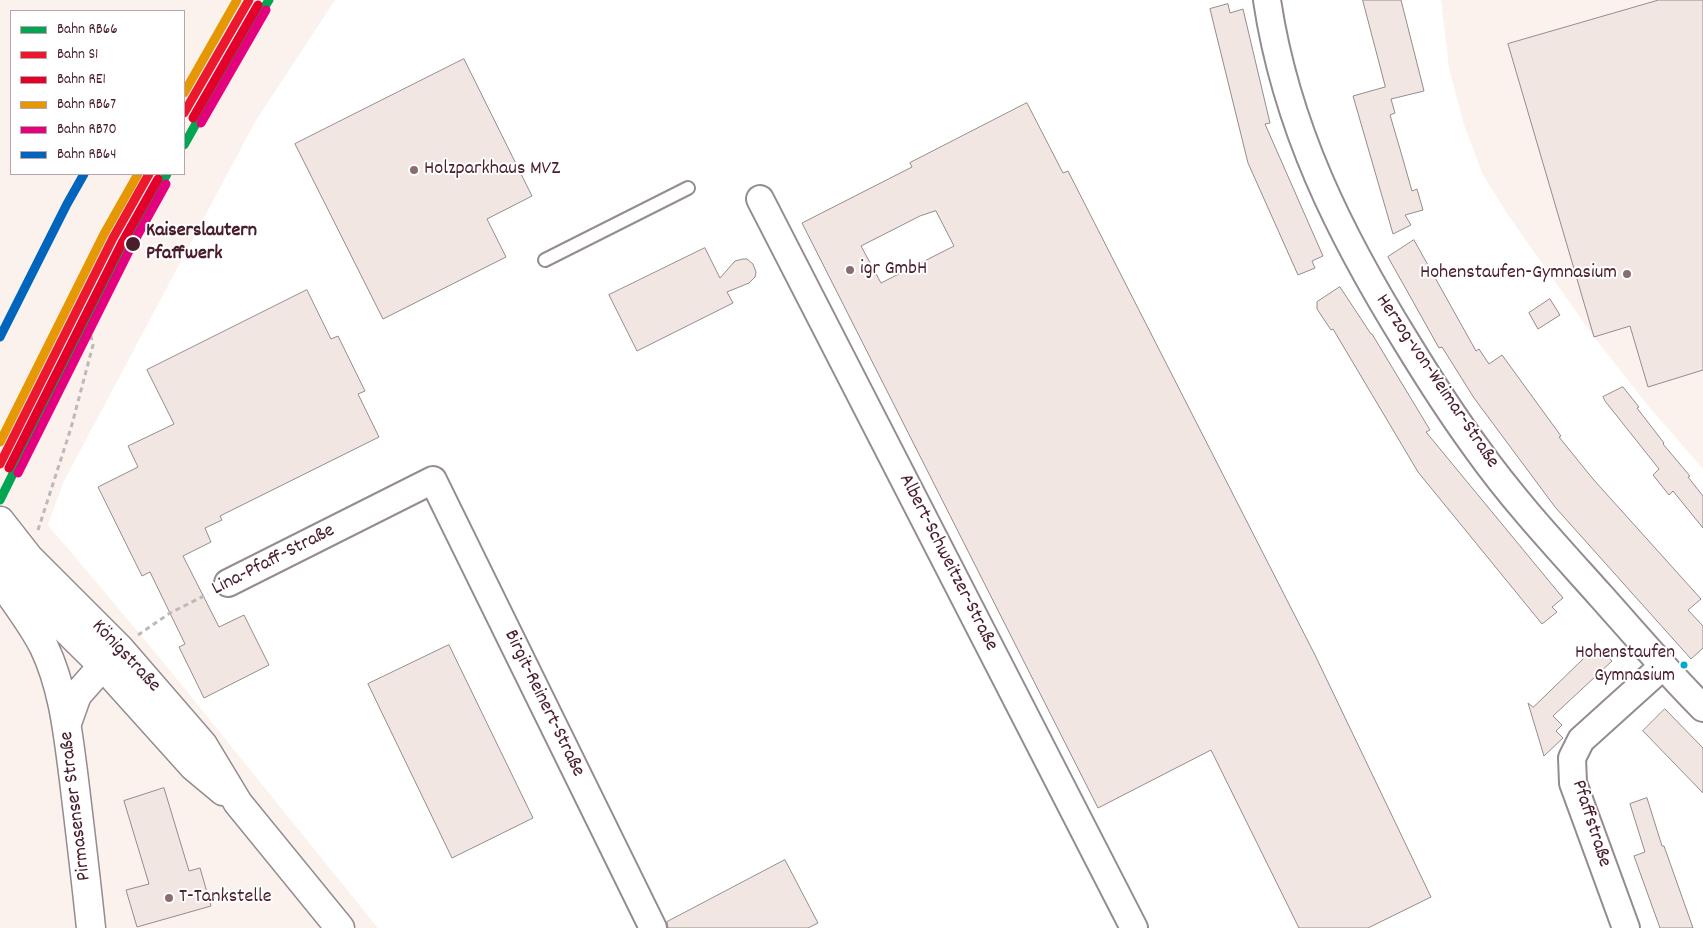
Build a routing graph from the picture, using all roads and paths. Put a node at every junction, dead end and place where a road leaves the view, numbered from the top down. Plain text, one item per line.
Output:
1 (1267, 0) edge
2 (688, 188) dead end
3 (760, 198) dead end
4 (544, 260) dead end
5 (90, 332) dead end
6 (434, 480) joint
7 (0, 521) edge
8 (36, 538) dead end
9 (0, 555) edge
10 (0, 580) edge
11 (228, 583) joint
12 (111, 657) junction
13 (1663, 666) junction
14 (1703, 708) edge
15 (67, 723) junction
16 (91, 928) edge
17 (340, 928) edge
18 (654, 928) edge
19 (1134, 928) edge
20 (1626, 928) edge

1 - 13 street, Herzog-von-Weimar-Straße
2 - 4 lane
3 - 19 street, Albert-Schweitzer-Straße
5 - 8 path
6 - 11 street, Lina-Pfaff-Straße
6 - 18 street, Birgit-Reinert-Straße
7 - 12 main road, Königstraße
9 - 12 main road, Königstraße
10 - 15 main road
11 - 12 path, Lina-Pfaff-Straße
12 - 15 main road, Pirmasenser Straße
12 - 17 main road, Königstraße
13 - 14 street, Herzog-von-Weimar-Straße
13 - 20 street, Pfaffstraße
15 - 16 main road, Pirmasenser Straße

